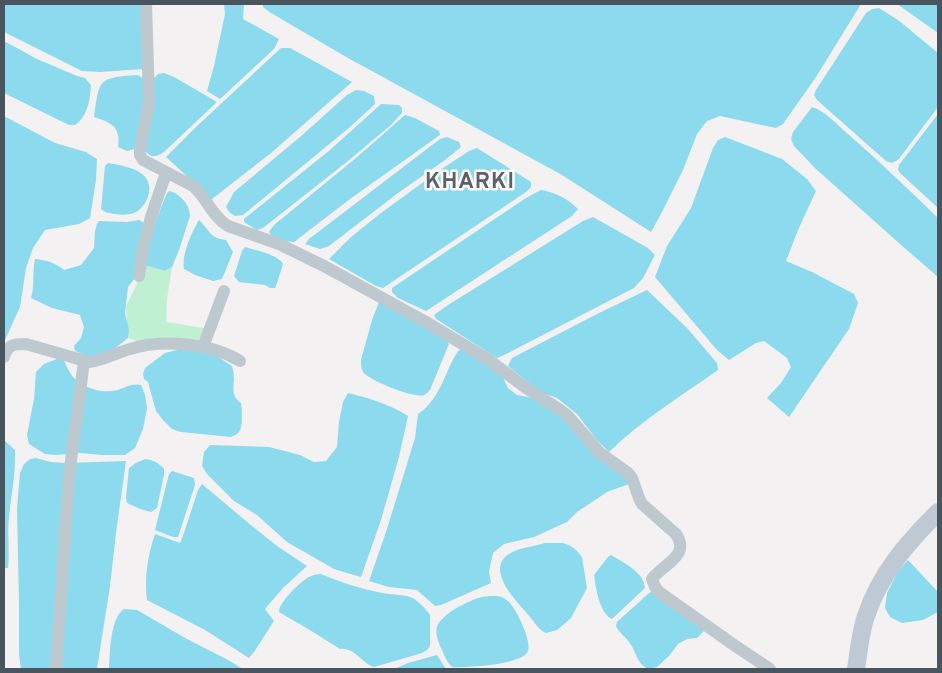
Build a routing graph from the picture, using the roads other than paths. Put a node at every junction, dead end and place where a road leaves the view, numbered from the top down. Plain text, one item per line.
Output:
1 (146, 4) edge
2 (166, 173) junction
3 (140, 276) dead end
4 (224, 291) dead end
5 (203, 347) junction
6 (4, 357) edge
7 (84, 361) junction
8 (240, 361) dead end
9 (938, 512) edge
10 (56, 669) edge
11 (769, 669) edge
12 (856, 669) edge

1 - 2 street
2 - 3 street
2 - 11 street
4 - 5 street
5 - 7 street
5 - 8 street
6 - 7 street
7 - 10 street
9 - 12 main road

